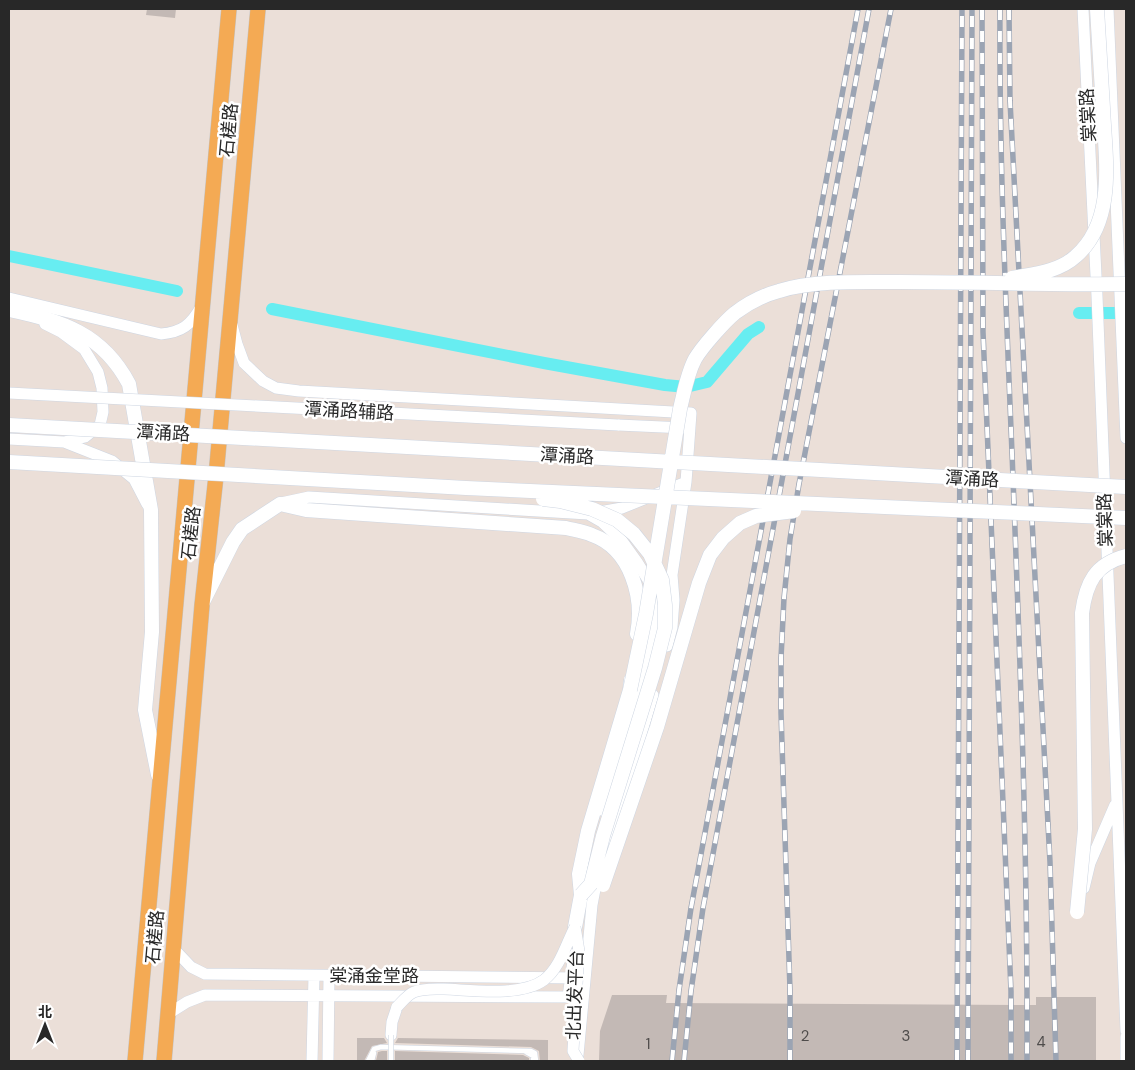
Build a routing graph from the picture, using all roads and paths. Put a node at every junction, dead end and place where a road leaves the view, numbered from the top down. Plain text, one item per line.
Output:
1 (230, 9) edge
2 (258, 9) edge
3 (1083, 9) edge
4 (1097, 9) edge
5 (1108, 9) edge
6 (977, 282) junction
7 (1123, 289) edge
8 (9, 298) edge
9 (204, 303) junction
10 (15, 312) edge
11 (230, 319) junction
12 (9, 393) edge
13 (9, 425) edge
14 (689, 428) junction
15 (1126, 438) edge
16 (9, 440) edge
17 (64, 442) junction
18 (9, 462) edge
19 (686, 482) junction
20 (1126, 487) edge
21 (466, 488) junction
22 (280, 504) junction
23 (854, 507) junction
24 (151, 510) junction
25 (588, 514) junction
26 (1126, 518) edge
27 (1126, 556) edge
28 (202, 605) junction
29 (630, 690) junction
30 (160, 784) junction
31 (1117, 801) junction
32 (603, 885) joint
33 (581, 895) junction
34 (1077, 912) joint
35 (575, 927) junction
36 (589, 937) junction
37 (173, 948) junction
38 (314, 976) junction
39 (329, 976) junction
40 (571, 978) junction
41 (585, 978) junction
42 (313, 995) junction
43 (328, 996) junction
44 (568, 997) junction
45 (583, 998) junction
46 (168, 1014) junction
47 (1126, 1031) edge
48 (391, 1035) joint
49 (1126, 1036) edge
50 (135, 1061) edge
51 (164, 1061) edge
52 (312, 1061) edge
53 (328, 1061) edge
54 (368, 1061) edge
55 (372, 1061) edge
56 (391, 1061) edge
57 (534, 1061) edge
58 (578, 1061) edge
59 (1126, 1061) edge

1 - 9 main road, 石槎路
2 - 11 main road, 石槎路
3 - 31 street, 棠棠路
4 - 6 main road, bridge
5 - 7 street, 棠棠路
6 - 7 main road, bridge
6 - 29 main road, bridge
7 - 15 street, 棠棠路
8 - 9 street
9 - 30 main road, 石槎路
10 - 17 street
10 - 24 main road
11 - 14 street
11 - 28 main road, 石槎路
12 - 14 street, 潭涌路辅路, bridge
13 - 20 main road, 潭涌路, bridge
14 - 19 street
16 - 17 street
17 - 24 street
18 - 21 main road, 潭涌路, bridge
19 - 25 street
19 - 36 street
21 - 23 main road, 潭涌路, bridge
21 - 33 main road, bridge
22 - 25 street
22 - 28 main road
22 - 29 main road, bridge
23 - 26 main road, 潭涌路, bridge
23 - 32 main road, bridge
24 - 30 main road
25 - 40 street
27 - 34 main road, bridge
28 - 37 main road, 石槎路
29 - 33 main road
30 - 50 main road, 石槎路
31 - 34 street
31 - 47 street, 棠棠路
32 - 36 street
33 - 35 main road
35 - 48 street, bridge
35 - 58 street, 北出发平台, bridge
36 - 41 street
37 - 38 street, 棠涌金堂路
37 - 46 main road, 石槎路
38 - 39 street, 棠涌金堂路
38 - 42 street
39 - 40 street, 棠涌金堂路
39 - 43 street
40 - 41 street, 棠涌金堂路
40 - 44 street
41 - 45 street
42 - 43 street, 棠涌金堂路
42 - 46 street, 棠涌金堂路
42 - 52 street
43 - 44 street, 棠涌金堂路
43 - 53 street
44 - 45 street, 棠涌金堂路
45 - 58 street
46 - 51 main road, 石槎路
48 - 56 lane, bridge
49 - 59 street
54 - 57 lane
55 - 57 lane

